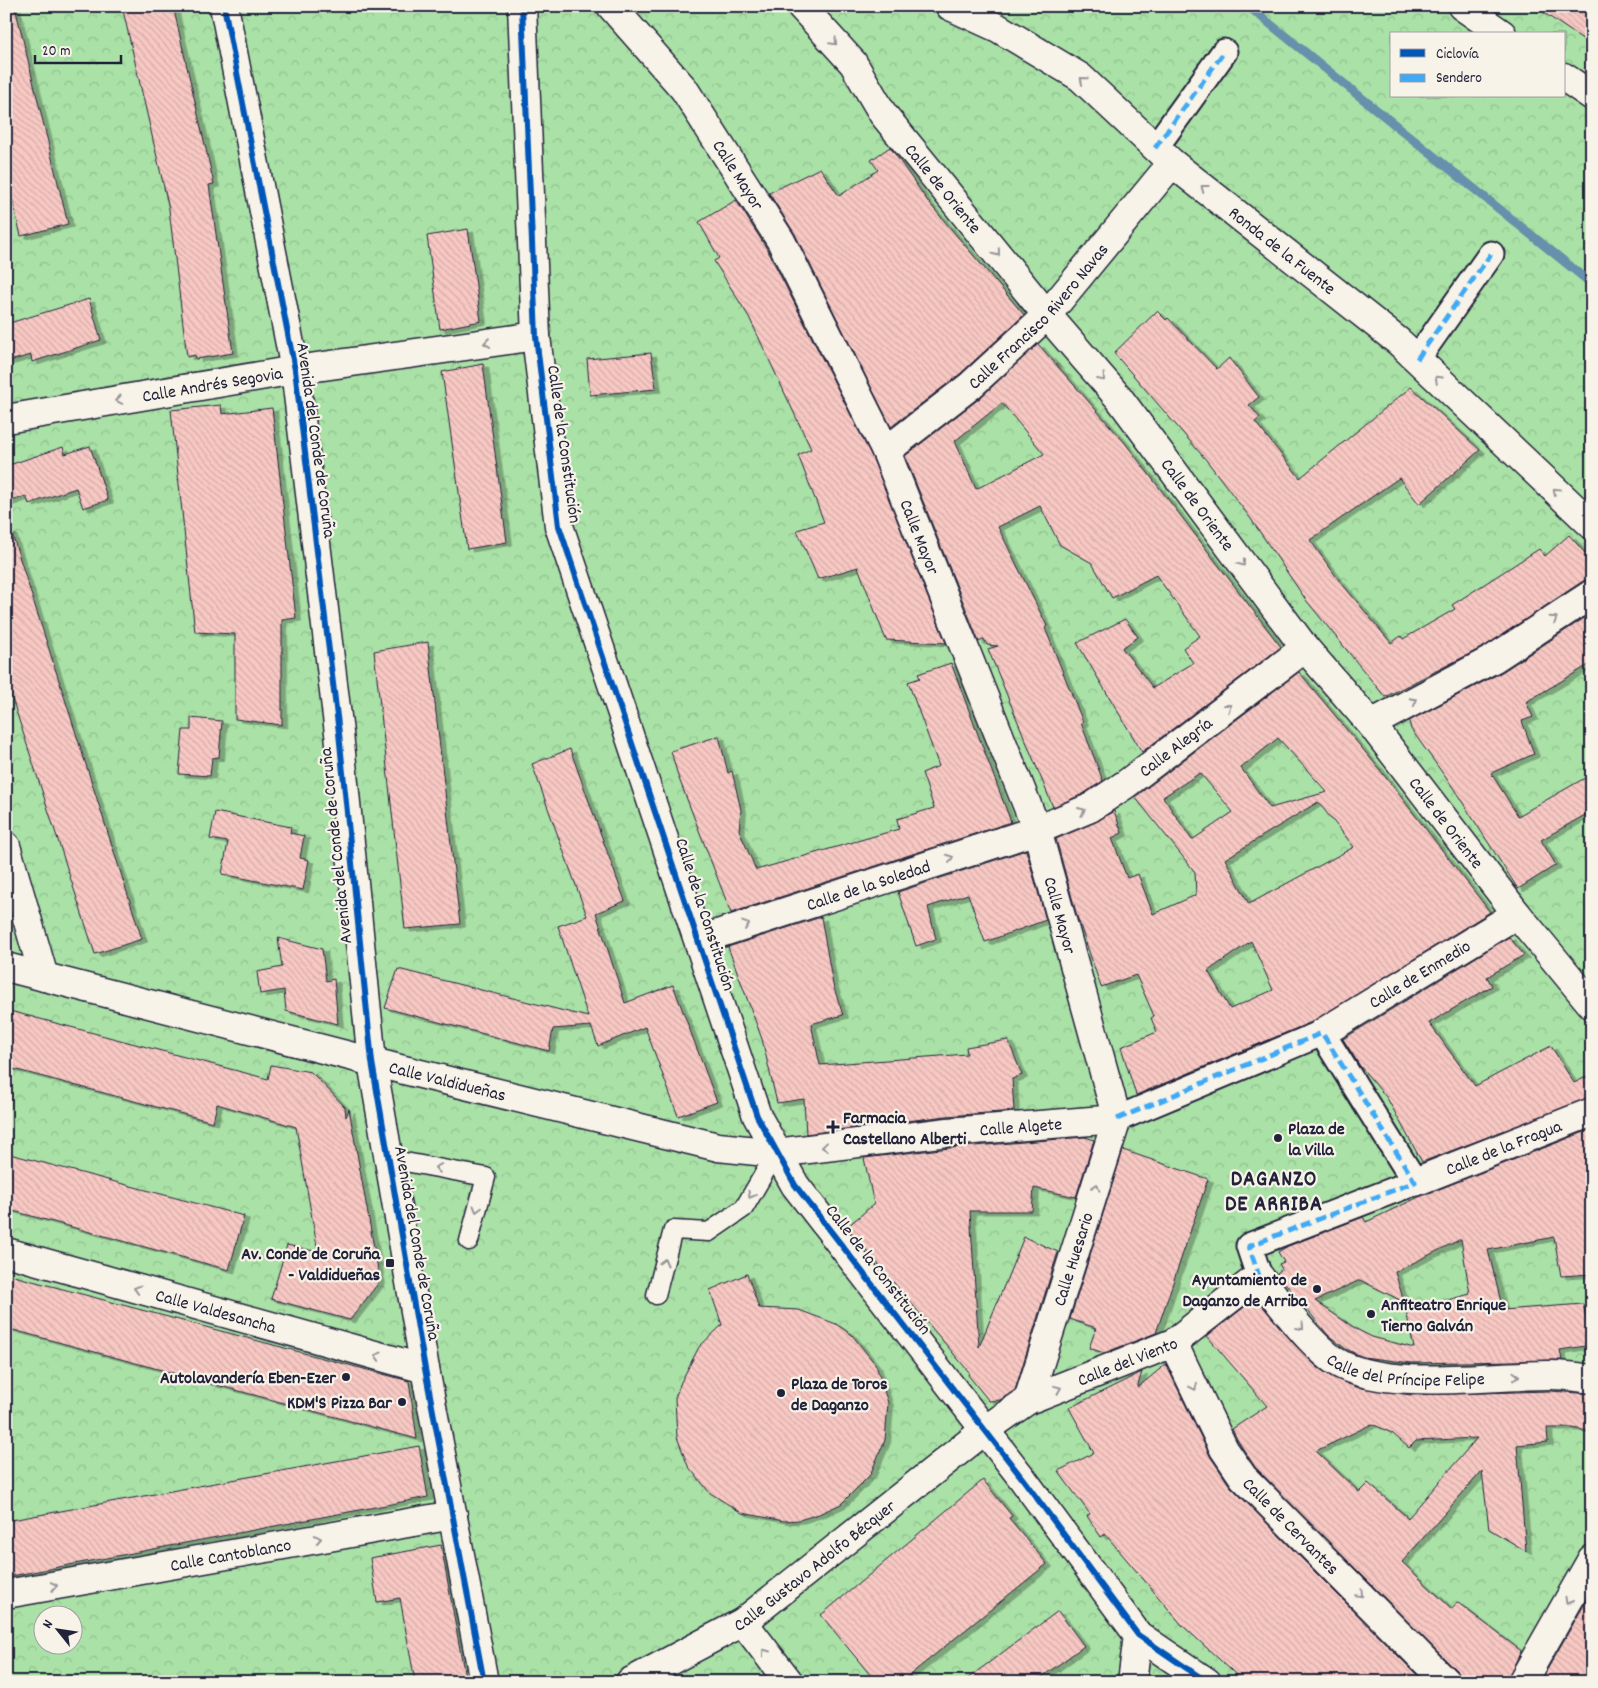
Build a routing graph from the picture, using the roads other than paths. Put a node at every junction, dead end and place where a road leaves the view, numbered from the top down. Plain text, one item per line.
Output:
1 (224, 6) edge
2 (522, 6) edge
3 (611, 6) edge
4 (801, 6) edge
5 (950, 6) edge
6 (1462, 6) edge
7 (1499, 32) edge
8 (1224, 52) dead end
9 (1566, 78) edge
10 (1592, 96) edge
11 (1164, 155) junction
12 (1491, 254) dead end
13 (1047, 315) junction
14 (536, 336) junction
15 (1417, 359) junction
16 (295, 370) junction
17 (6, 419) edge
18 (886, 451) junction
19 (1592, 525) edge
20 (1592, 594) edge
21 (1305, 648) junction
22 (1371, 724) junction
23 (1037, 830) junction
24 (6, 846) edge
25 (1517, 914) junction
26 (699, 940) junction
27 (6, 966) edge
28 (44, 977) junction
29 (1592, 1005) edge
30 (1322, 1033) junction
31 (372, 1062) junction
32 (1592, 1112) edge
33 (1117, 1120) junction
34 (776, 1153) junction
35 (389, 1159) junction
36 (1415, 1182) junction
37 (469, 1241) dead end
38 (6, 1252) edge
39 (1259, 1276) junction
40 (656, 1295) dead end
41 (1173, 1343) junction
42 (425, 1369) junction
43 (1592, 1379) edge
44 (1028, 1400) junction
45 (985, 1430) junction
46 (453, 1515) junction
47 (1592, 1559) edge
48 (6, 1594) edge
49 (743, 1622) junction
50 (1138, 1635) junction
51 (484, 1682) edge
52 (630, 1682) edge
53 (788, 1682) edge
54 (1131, 1682) edge
55 (1207, 1682) edge
56 (1446, 1682) edge
57 (1522, 1682) edge

1 - 16 street, Avenida del Conde de Coruña
2 - 14 street, Calle de la Constitución
3 - 18 street, Calle Mayor
4 -> 13 street, Calle de Oriente
11 -> 5 street, Ronda de la Fuente
6 - 7 street
8 - 11 street
9 - 10 street
11 - 13 street, Calle Francisco Rivero Navas
15 -> 11 street, Ronda de la Fuente
12 - 15 street
13 - 18 street, Calle Francisco Rivero Navas
13 -> 21 street, Calle de Oriente
14 -> 16 street, Calle Andrés Segovia
14 - 26 street, Calle de la Constitución
19 -> 15 street, Ronda de la Fuente
16 -> 17 street, Calle Andrés Segovia
16 - 31 street, Avenida del Conde de Coruña
18 - 23 street, Calle Mayor
22 -> 20 street
21 - 22 street, Calle de Oriente
23 -> 21 street, Calle Alegría
22 - 25 street, Calle de Oriente
26 -> 23 street, Calle de la Soledad
23 - 33 street, Calle Mayor
24 - 28 street
25 - 29 street, Calle de Oriente
25 - 30 street, Calle de Enmedio
26 - 34 street, Calle de la Constitución
27 - 28 street, Calle Valdidueñas
28 - 31 street, Calle Valdidueñas
30 - 33 street
30 - 36 street
31 - 34 street, Calle Valdidueñas
31 - 35 street, Avenida del Conde de Coruña
32 - 36 street, Calle de la Fragua
33 -> 34 street, Calle Algete
44 -> 33 street, Calle Huesario
34 - 40 lane
34 - 45 street, Calle de la Constitución
35 - 37 lane
35 - 42 street, Avenida del Conde de Coruña
36 - 39 street
42 -> 38 street, Calle Valdesancha
39 - 41 street, Calle del Viento
39 -> 43 street, Calle del Príncipe Felipe
44 -> 41 street, Calle del Viento
41 -> 56 street, Calle de Cervantes
42 - 46 street, Avenida del Conde de Coruña
44 - 45 street, Calle del Viento
45 - 49 street, Calle Gustavo Adolfo Bécquer
45 - 50 street, Calle de la Constitución
48 -> 46 street, Calle Cantoblanco
46 - 51 street, Avenida del Conde de Coruña
47 -> 57 street
49 - 52 street, Calle Gustavo Adolfo Bécquer
53 -> 49 street
50 - 54 street
50 - 55 street, Calle de la Constitución

